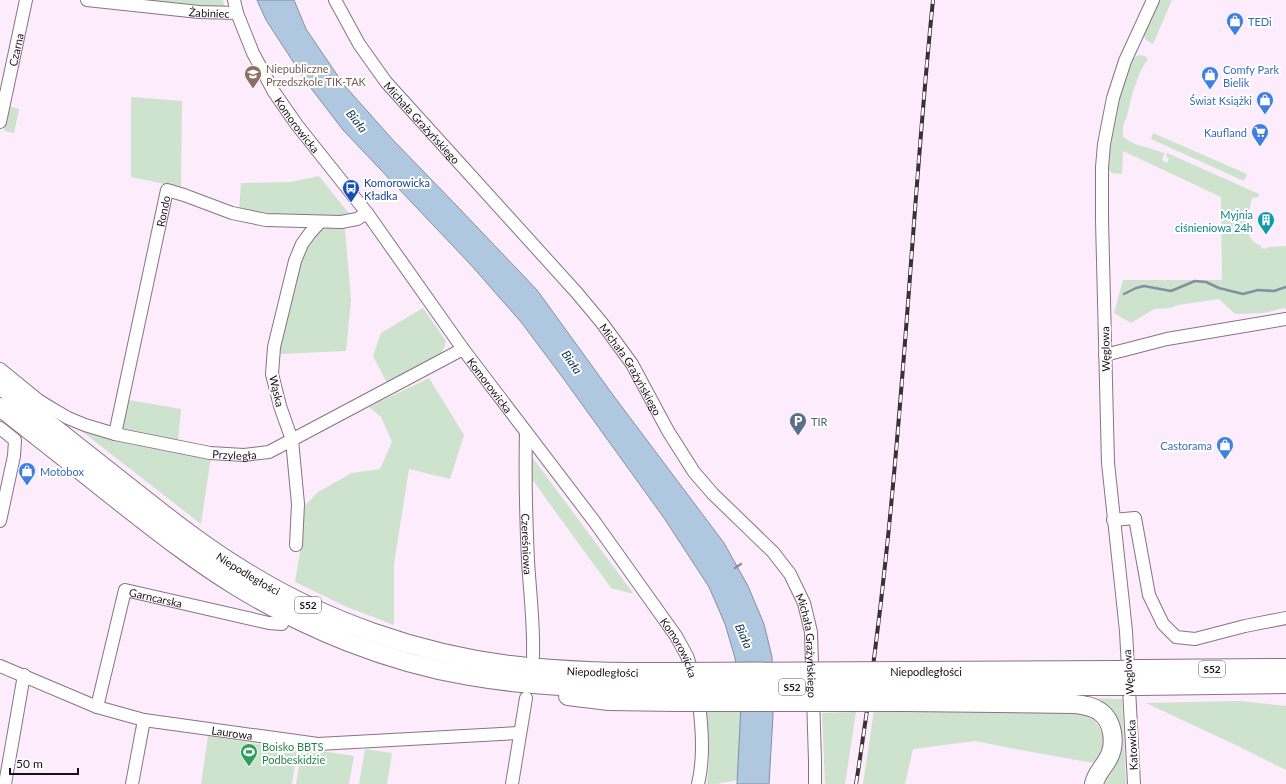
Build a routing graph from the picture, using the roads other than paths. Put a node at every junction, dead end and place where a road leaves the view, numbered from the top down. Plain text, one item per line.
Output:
1 (26, 0) edge
2 (87, 0) edge
3 (234, 0) edge
4 (335, 0) edge
5 (1153, 0) edge
6 (237, 13) junction
7 (0, 122) edge
8 (367, 214) junction
9 (320, 222) junction
10 (1286, 319) edge
11 (463, 349) junction
12 (1105, 355) junction
13 (0, 369) edge
14 (0, 385) edge
15 (0, 407) edge
16 (0, 428) edge
17 (526, 432) junction
18 (115, 434) junction
19 (292, 440) junction
20 (1113, 520) junction
21 (0, 521) edge
22 (296, 545) dead end
23 (1286, 618) edge
24 (282, 624) dead end
25 (533, 656) dead end
26 (0, 666) edge
27 (1286, 668) edge
28 (24, 675) junction
29 (1139, 678) junction
30 (1286, 684) edge
31 (1250, 685) junction
32 (908, 686) junction
33 (677, 687) junction
34 (1286, 692) edge
35 (526, 698) dead end
36 (1130, 706) joint
37 (98, 707) junction
38 (144, 720) junction
39 (520, 733) junction
40 (5, 784) edge
41 (132, 784) edge
42 (512, 784) edge
43 (698, 784) edge
44 (815, 784) edge
45 (1094, 784) edge
46 (1134, 784) edge

1 - 7 street, Czarna
2 - 6 street, Żabiniec
3 - 6 street, Komorowicka
4 - 44 street, Michała Grażyńskiego
5 - 12 street, Węglowa
6 - 8 street, Komorowicka
8 - 9 street, Rondo
8 - 11 street, Komorowicka
9 - 18 street, Rondo
9 - 19 street, Wąska
10 - 12 street
11 - 17 street, Komorowicka
11 - 19 street, Przyległa
12 - 20 street, Węglowa
13 - 18 street, Przyległa
14 - 33 highway, Niepodległości / S52
15 - 33 highway, Niepodległości / S52
16 - 21 street
17 - 25 street, Czereśniowa
17 - 43 street, Komorowicka
18 - 19 street, Przyległa
19 - 22 street, Wąska
20 - 23 street
20 - 36 street, Węglowa
24 - 37 street, Garncarska
26 - 28 street, Laurowa
27 - 29 highway, Niepodległości / S52
28 - 37 street, Laurowa
28 - 40 street
29 - 31 highway, Niepodległości / S52
29 - 32 highway, Niepodległości / S52, bridge
30 - 31 highway, Niepodległości / S52
31 - 34 highway
32 - 33 highway, Niepodległości / S52, bridge
32 - 45 highway
35 - 39 street
36 - 46 street, Katowicka
37 - 38 street, Laurowa
38 - 39 street, Laurowa
38 - 41 street
39 - 42 street

